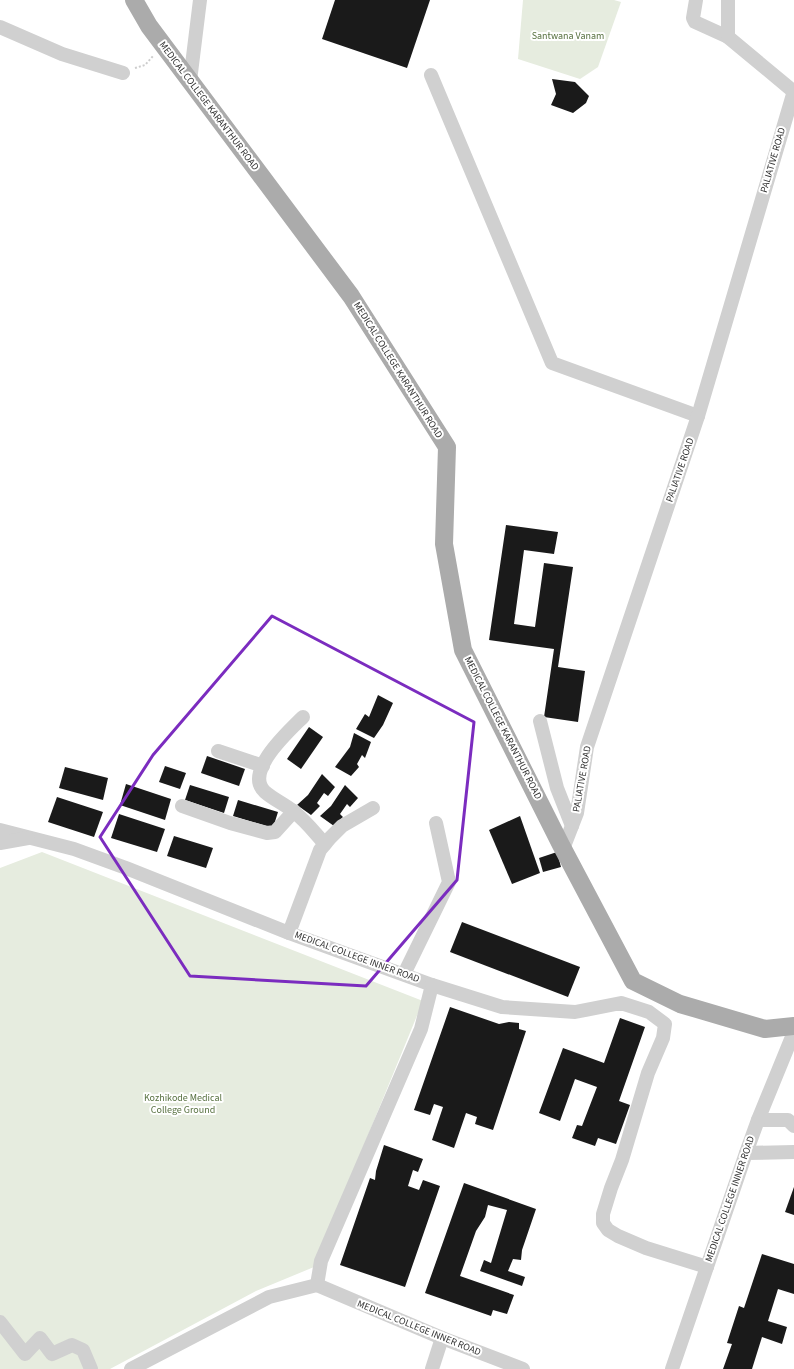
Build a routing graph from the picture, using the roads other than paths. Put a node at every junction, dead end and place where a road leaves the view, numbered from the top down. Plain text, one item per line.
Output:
1 (134, 0) edge
2 (200, 0) edge
3 (696, 0) edge
4 (728, 0) edge
5 (0, 27) edge
6 (728, 37) junction
7 (122, 73) road end
8 (431, 75) dead end
9 (190, 81) junction
10 (794, 91) edge
11 (698, 416) junction
12 (303, 717) dead end
13 (540, 721) dead end
14 (218, 751) dead end
15 (262, 766) junction
16 (182, 806) dead end
17 (373, 808) dead end
18 (294, 811) junction
19 (436, 823) dead end
20 (572, 826) junction
21 (0, 830) edge
22 (32, 838) junction
23 (0, 843) edge
24 (325, 844) junction
25 (563, 849) junction
26 (289, 933) junction
27 (404, 974) junction
28 (432, 985) junction
29 (794, 1026) edge
30 (794, 1032) edge
31 (758, 1120) junction
32 (794, 1126) edge
33 (794, 1152) edge
34 (746, 1153) junction
35 (708, 1267) junction
36 (317, 1285) junction
37 (0, 1322) edge
38 (442, 1338) junction
39 (91, 1369) edge
40 (131, 1369) edge
41 (432, 1369) edge
42 (523, 1369) edge
43 (672, 1369) edge

1 - 9 main road, MEDICAL COLLEGE KARANTHUR ROAD
2 - 9 street
3 - 6 street
4 - 6 street
5 - 7 street
6 - 10 street
8 - 11 street
9 - 25 main road, MEDICAL COLLEGE KARANTHUR ROAD
10 - 11 street, PALIATIVE ROAD
11 - 20 street, PALIATIVE ROAD
12 - 15 street
13 - 20 street
14 - 15 street
15 - 18 street
16 - 18 street
17 - 24 street
18 - 24 street
19 - 27 street
20 - 25 street, PALIATIVE ROAD
21 - 22 street
22 - 23 street, MEDICAL COLLEGE INNER ROAD
22 - 26 street, MEDICAL COLLEGE INNER ROAD
24 - 26 street
25 - 29 main road, MEDICAL COLLEGE KARANTHUR ROAD
26 - 27 street, MEDICAL COLLEGE INNER ROAD
27 - 28 street, MEDICAL COLLEGE INNER ROAD
28 - 35 street
28 - 36 street, MEDICAL COLLEGE INNER ROAD
30 - 31 street, MEDICAL COLLEGE INNER ROAD
31 - 32 street
31 - 34 street, MEDICAL COLLEGE INNER ROAD
33 - 34 street
34 - 35 street, MEDICAL COLLEGE INNER ROAD
35 - 43 street, MEDICAL COLLEGE INNER ROAD
36 - 38 street, MEDICAL COLLEGE INNER ROAD
36 - 40 street
37 - 39 street
38 - 41 street
38 - 42 street, MEDICAL COLLEGE INNER ROAD

